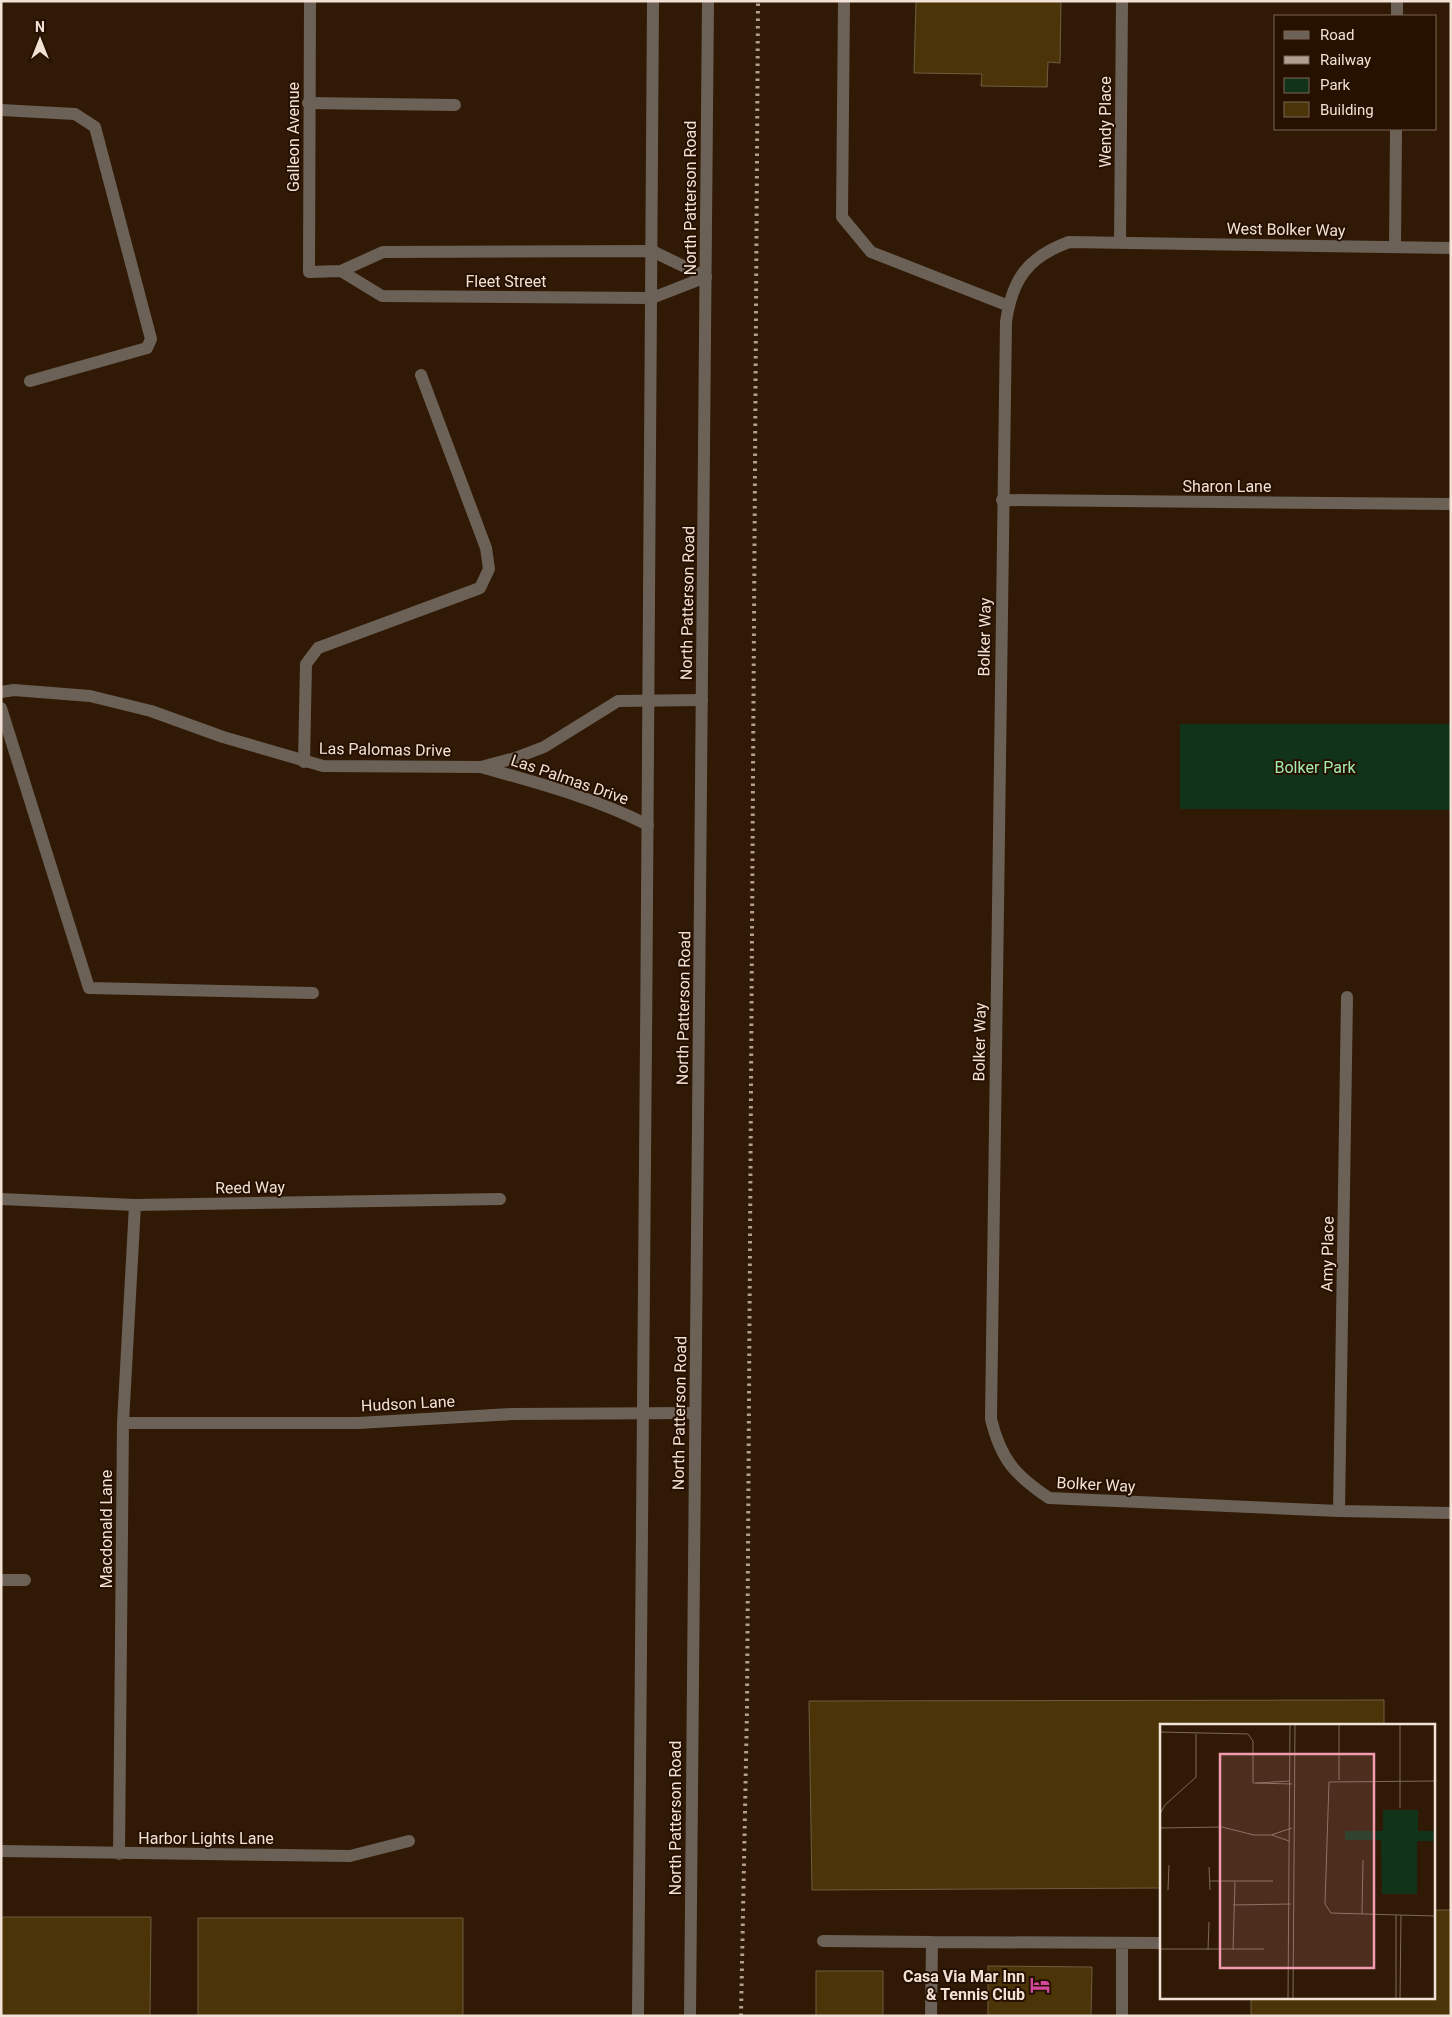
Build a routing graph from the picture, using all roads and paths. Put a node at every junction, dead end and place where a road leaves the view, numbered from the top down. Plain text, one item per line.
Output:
1 (310, 1) edge
2 (653, 1) edge
3 (708, 1) edge
4 (844, 1) edge
5 (1122, 1) edge
6 (1397, 1) edge
7 (1397, 15) edge
8 (308, 103) junction
9 (455, 105) dead end
10 (1, 110) edge
11 (1396, 130) edge
12 (1120, 242) junction
13 (1395, 247) junction
14 (1451, 248) edge
15 (652, 251) junction
16 (341, 271) junction
17 (706, 276) junction
18 (652, 298) junction
19 (1009, 306) junction
20 (421, 375) dead end
21 (30, 381) dead end
22 (1002, 500) junction
23 (1451, 504) edge
24 (1, 692) edge
25 (648, 700) junction
26 (702, 700) junction
27 (1, 708) edge
28 (304, 762) junction
29 (480, 767) junction
30 (648, 825) junction
31 (313, 993) dead end
32 (1347, 997) dead end
33 (1, 1199) edge
34 (500, 1199) dead end
35 (135, 1205) junction
36 (641, 1412) junction
37 (695, 1413) junction
38 (123, 1423) junction
39 (1339, 1511) junction
40 (1451, 1513) edge
41 (1, 1580) edge
42 (25, 1580) dead end
43 (409, 1841) dead end
44 (1, 1851) edge
45 (119, 1854) junction
46 (822, 1941) dead end
47 (932, 1942) junction
48 (1122, 1942) junction
49 (1160, 1942) edge
50 (638, 2016) edge
51 (690, 2016) edge
52 (931, 2016) edge
53 (1122, 2016) edge

1 - 8 street, Galleon Avenue
2 - 15 street
3 - 17 street, North Patterson Road
4 - 19 street
5 - 12 street, Wendy Place
6 - 7 street
8 - 9 street
8 - 16 street, Galleon Avenue
10 - 21 street
11 - 13 street
12 - 13 street, West Bolker Way
12 - 19 street, Bolker Way
13 - 14 street, West Bolker Way
15 - 16 street
15 - 17 street
15 - 18 street
16 - 18 street, Fleet Street
17 - 18 street, Fleet Street
17 - 26 street, North Patterson Road
18 - 25 street
19 - 22 street, Bolker Way
20 - 28 street
22 - 23 street, Sharon Lane
22 - 39 street, Bolker Way
24 - 28 street, Las Palomas Drive
25 - 26 street, Las Palomas Drive
25 - 29 street, Las Palomas Drive
25 - 30 street
26 - 37 street, North Patterson Road
27 - 31 street
28 - 29 street, Las Palomas Drive
29 - 30 street, Las Palmas Drive
30 - 36 street
32 - 39 street, Amy Place
33 - 35 street, Reed Way
34 - 35 street, Reed Way
35 - 38 street, Macdonald Lane
36 - 37 street, Hudson Lane
36 - 38 street, Hudson Lane
36 - 50 street
37 - 51 street, North Patterson Road
38 - 45 street, Macdonald Lane
39 - 40 street, Bolker Way
41 - 42 street
43 - 45 street, Harbor Lights Lane
44 - 45 street, Harbor Lights Lane
46 - 47 street
47 - 48 street
47 - 52 street
48 - 49 street
48 - 53 street

